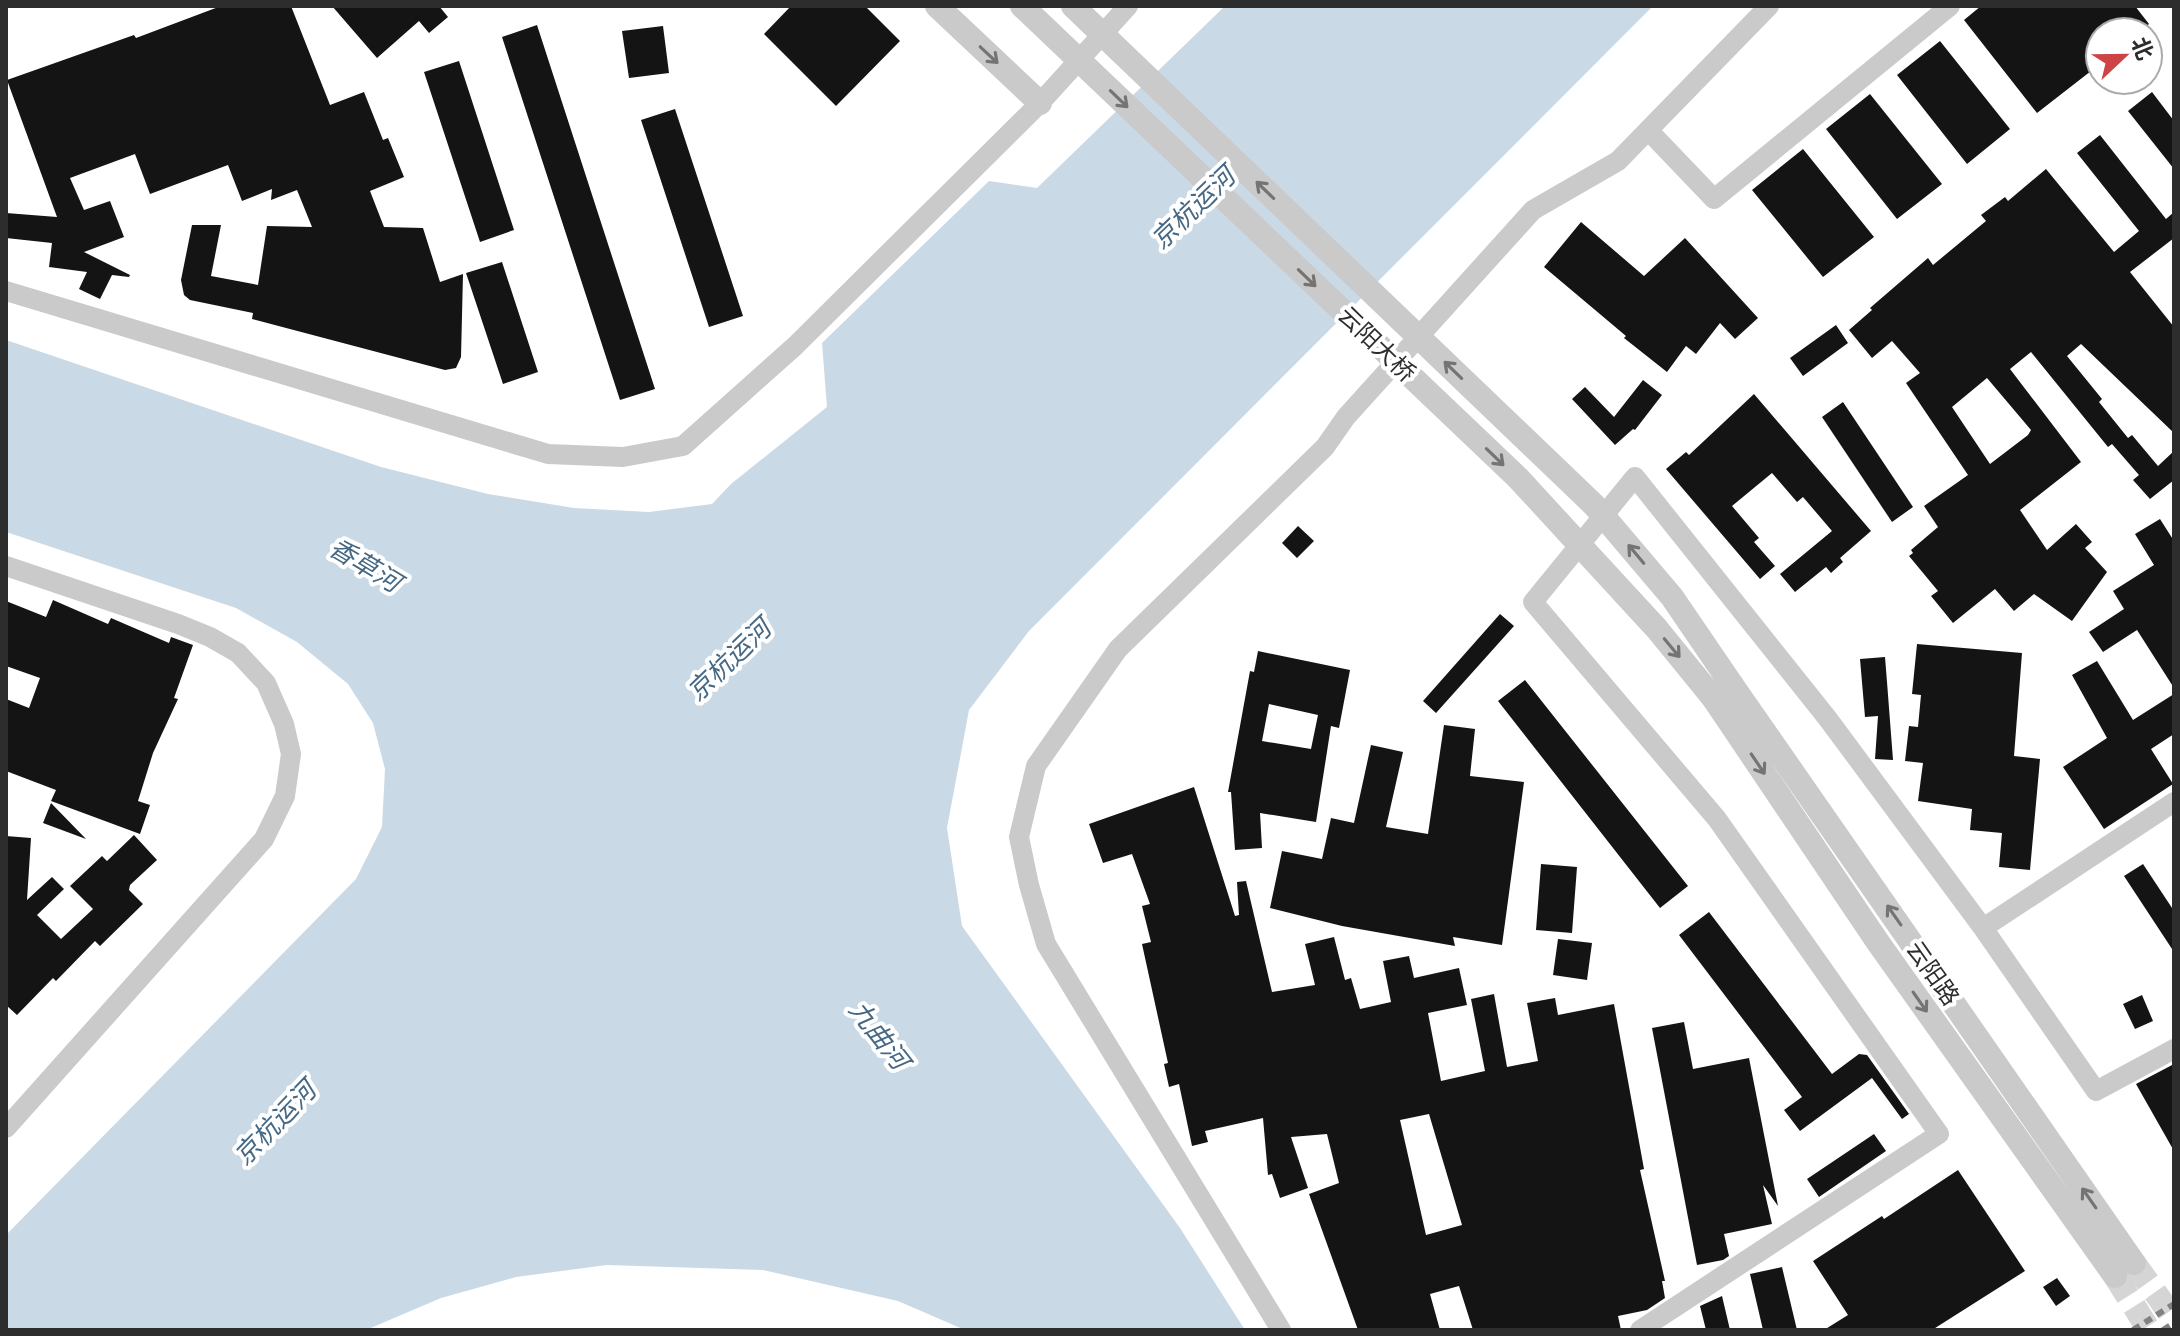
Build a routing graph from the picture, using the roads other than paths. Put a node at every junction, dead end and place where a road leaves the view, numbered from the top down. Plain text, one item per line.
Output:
1 (937, 6) edge
2 (1022, 6) edge
3 (1073, 6) edge
4 (1128, 6) edge
5 (1769, 6) edge
6 (1950, 6) edge
7 (1040, 103) junction
8 (1648, 130) junction
9 (6, 291) edge
10 (6, 566) edge
11 (1723, 692) junction
12 (2174, 802) edge
13 (1983, 928) junction
14 (2174, 1049) edge
15 (6, 1128) edge
16 (2124, 1270) tunnel mouth
17 (1281, 1330) edge
18 (1640, 1330) edge

1 -> 7 street
2 -> 11 street, 云阳大桥, bridge
11 -> 3 street, 云阳大桥, bridge
4 - 7 street
5 - 8 street
6 - 8 street
7 - 9 street
8 - 17 street
10 - 15 street
11 - 16 street, 云阳路
12 - 13 street
13 - 14 street
13 - 18 street

